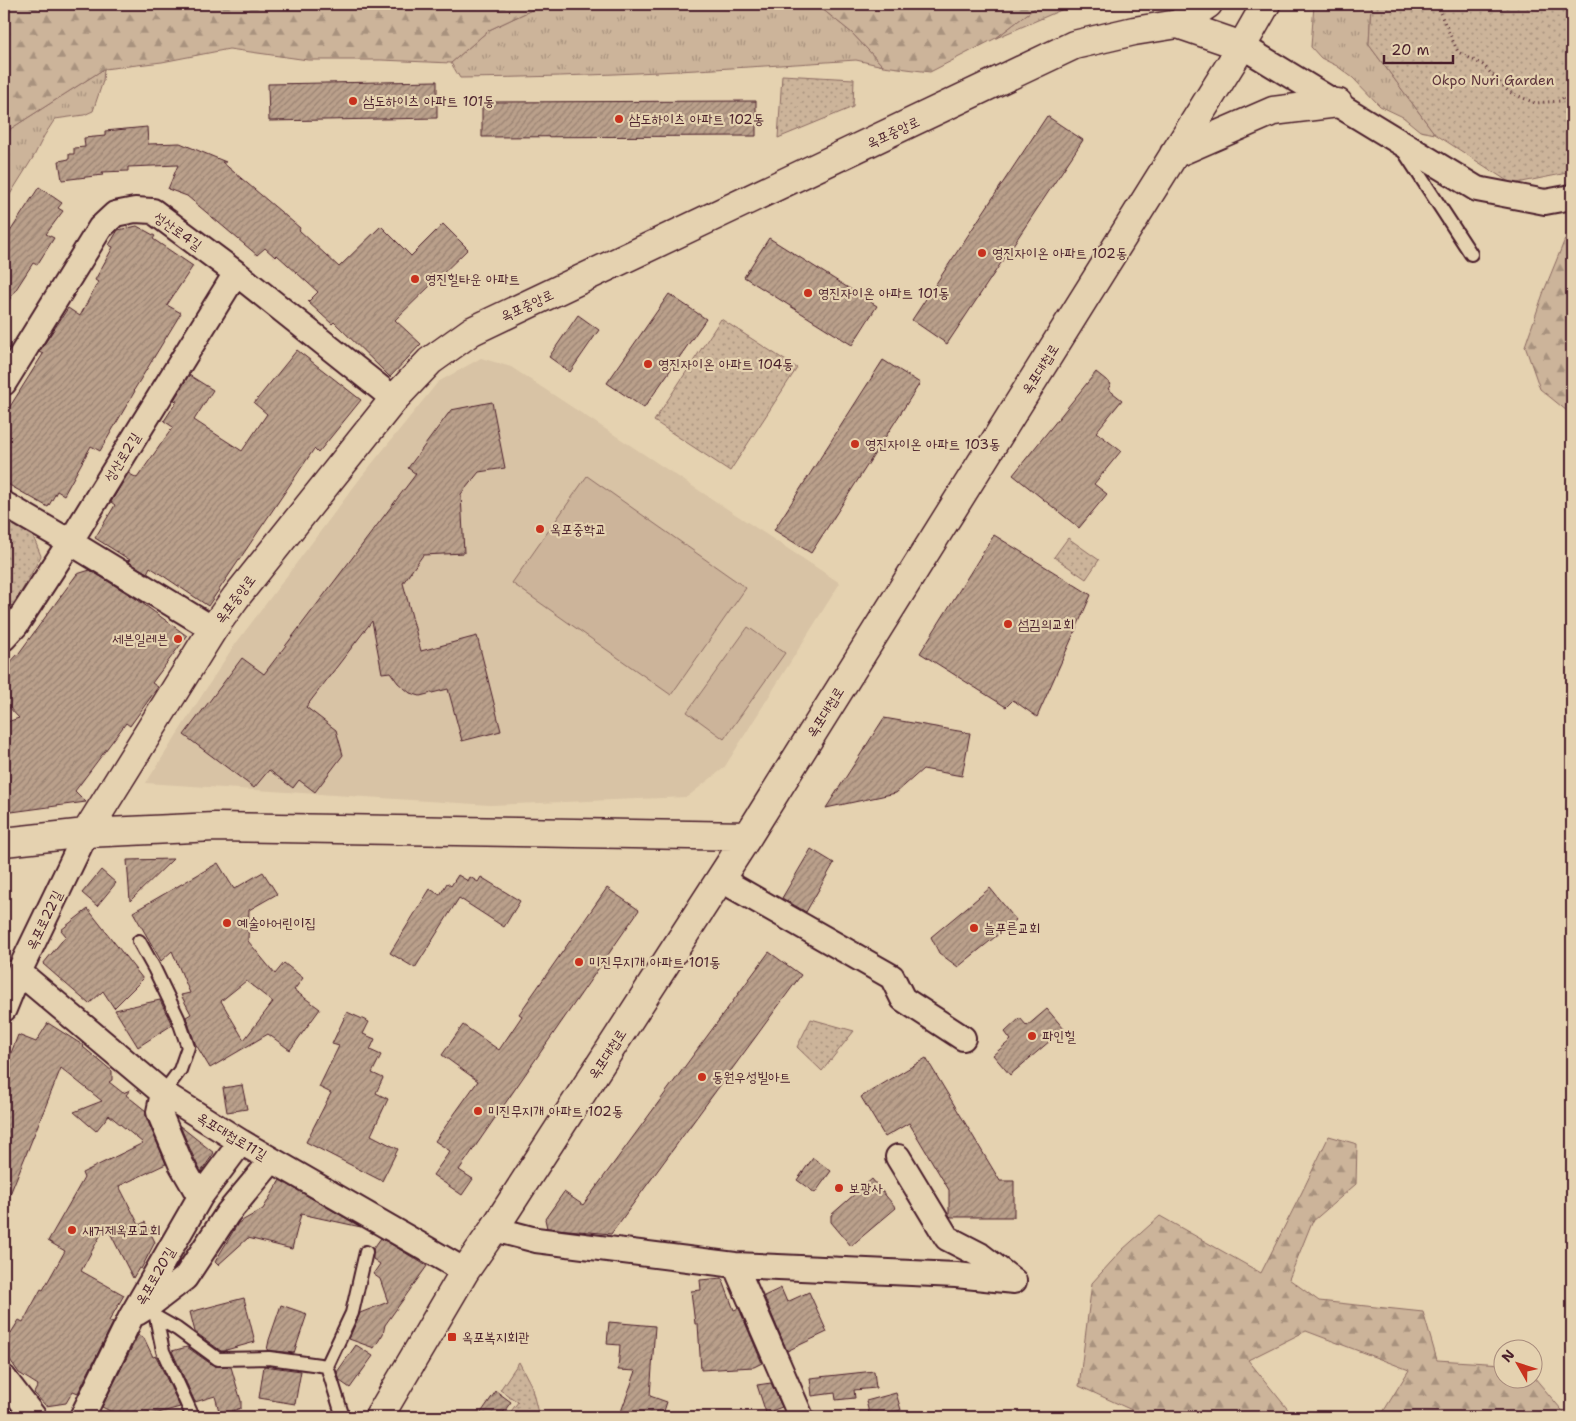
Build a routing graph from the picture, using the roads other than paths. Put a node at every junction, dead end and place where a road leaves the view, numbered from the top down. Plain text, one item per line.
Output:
1 (1208, 4) edge
2 (1266, 4) edge
3 (1178, 24) junction
4 (1242, 46) junction
5 (1338, 103) junction
6 (1394, 137) junction
7 (1174, 154) junction
8 (1572, 197) edge
9 (1471, 254) dead end
10 (236, 273) junction
11 (4, 383) edge
12 (394, 400) junction
13 (4, 504) edge
14 (70, 542) junction
15 (213, 629) junction
16 (4, 638) edge
17 (86, 833) junction
18 (748, 836) junction
19 (4, 842) edge
20 (720, 879) junction
21 (139, 941) dead end
22 (19, 972) junction
23 (4, 1009) edge
24 (963, 1038) dead end
25 (163, 1093) junction
26 (241, 1142) junction
27 (898, 1157) dead end
28 (272, 1160) junction
29 (200, 1197) junction
30 (494, 1229) junction
31 (366, 1252) dead end
32 (735, 1265) junction
33 (465, 1271) junction
34 (145, 1313) junction
35 (327, 1366) junction
36 (4, 1378) edge
37 (34, 1417) edge
38 (82, 1417) edge
39 (193, 1417) edge
40 (343, 1417) edge
41 (379, 1417) edge
42 (801, 1417) edge

1 - 3 street
2 - 4 street, 옥포대첩로
3 - 4 street, 옥포중앙로
3 - 12 street, 옥포중앙로
4 - 5 street
4 - 7 street, 옥포대첩로
5 - 6 street
5 - 7 street
6 - 8 street
6 - 9 lane
7 - 18 street, 옥포대첩로
10 - 11 street, 성산로4길
10 - 12 street, 성산로4길
10 - 14 street, 성산로2길
12 - 15 street, 옥포중앙로
13 - 14 street
14 - 15 street
14 - 16 street, 성산로2길
15 - 17 street, 옥포중앙로
17 - 18 street
17 - 19 street
17 - 22 street, 옥포로22길
18 - 20 street, 옥포대첩로
20 - 24 street
20 - 30 street, 옥포대첩로
21 - 25 lane
22 - 23 street, 옥포로22길
22 - 25 street, 옥포대첩로11길
25 - 26 street, 옥포대첩로11길
25 - 29 street
26 - 28 street, 옥포대첩로11길
26 - 29 street, 옥포로20길
27 - 32 street
28 - 33 street, 옥포대첩로11길
28 - 34 street
29 - 34 street, 옥포로20길
30 - 32 street
30 - 33 street, 옥포대첩로
31 - 35 lane
32 - 42 street
33 - 41 street, 옥포대첩로
34 - 35 lane
34 - 38 street, 옥포로20길
34 - 39 lane
35 - 40 lane
36 - 37 street

